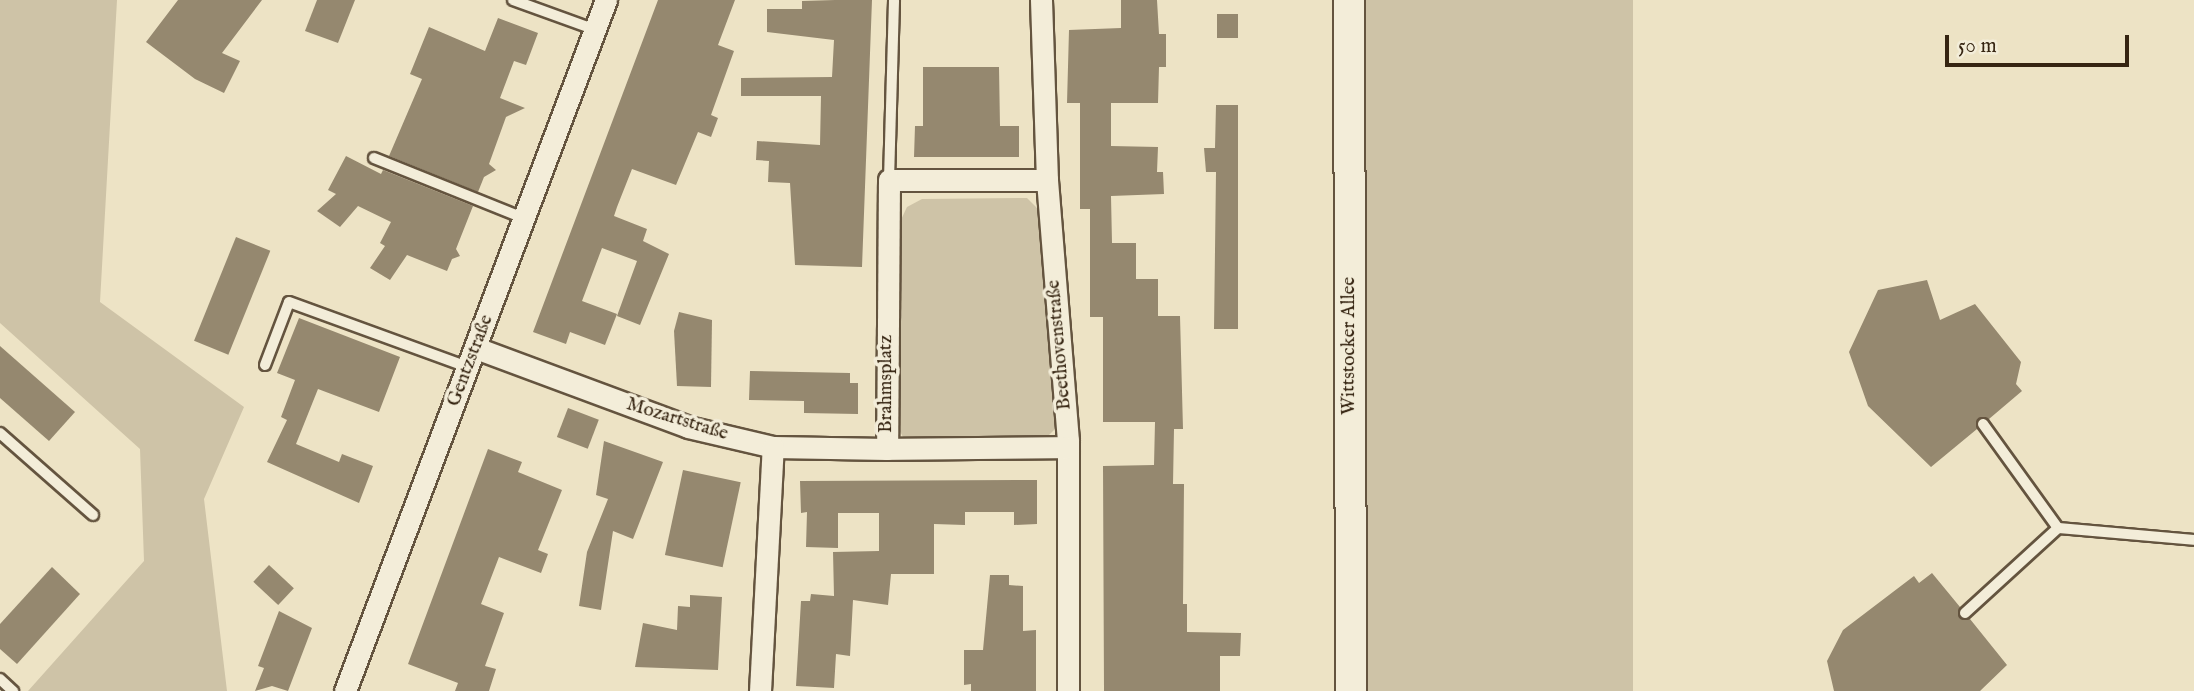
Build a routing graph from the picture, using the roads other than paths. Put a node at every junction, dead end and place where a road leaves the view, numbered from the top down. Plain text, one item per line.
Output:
1 (513, 0) edge
2 (606, 0) edge
3 (894, 0) edge
4 (1349, 0) edge
5 (1036, 1) edge
6 (596, 30) junction
7 (374, 158) dead end
8 (889, 180) junction
9 (1047, 180) junction
10 (523, 218) junction
11 (472, 358) junction
12 (265, 365) dead end
13 (1983, 424) dead end
14 (0, 433) edge
15 (773, 447) junction
16 (1068, 447) junction
17 (887, 449) junction
18 (93, 515) dead end
19 (2058, 528) junction
20 (2194, 540) edge
21 (1965, 613) dead end
22 (0, 679) edge
23 (13, 691) edge
24 (345, 691) edge
25 (760, 691) edge
26 (1068, 691) edge
27 (1351, 691) edge

1 - 6 lane
2 - 6 street, Gentzstraße
3 - 8 lane, Brahmsplatz
4 - 27 main road, Wittstocker Allee
5 - 9 street, Beethovenstraße
6 - 10 street, Gentzstraße
7 - 10 lane
8 - 9 street
8 - 17 street, Brahmsplatz
9 - 16 street, Beethovenstraße
10 - 11 street, Gentzstraße
11 - 12 lane
11 - 15 street, Mozartstraße
11 - 24 street, Gentzstraße
13 - 19 lane
14 - 18 lane
15 - 17 street, Mozartstraße
15 - 25 street
16 - 17 street, Brahmsplatz
16 - 26 street, Beethovenstraße
19 - 20 lane
19 - 21 lane
22 - 23 lane

